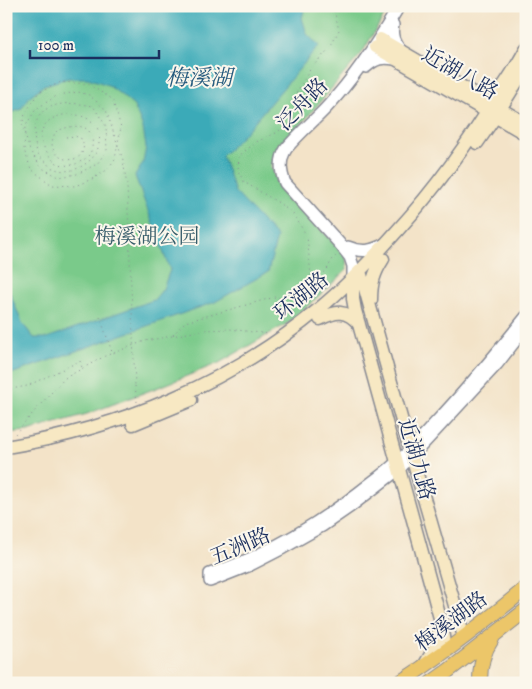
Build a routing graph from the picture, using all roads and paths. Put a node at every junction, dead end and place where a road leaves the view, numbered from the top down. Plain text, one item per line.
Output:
1 (333, 6) edge
2 (399, 6) edge
3 (403, 6) edge
4 (393, 25) junction
5 (379, 44) junction
6 (526, 50) edge
7 (398, 55) junction
8 (366, 67) junction
9 (526, 67) edge
10 (509, 86) junction
11 (467, 95) junction
12 (494, 111) junction
13 (522, 127) edge
14 (66, 137) dead end
15 (475, 139) junction
16 (385, 244) junction
17 (348, 251) junction
18 (383, 259) junction
19 (311, 276) junction
20 (355, 281) junction
21 (100, 317) dead end
22 (526, 317) edge
23 (372, 318) junction
24 (320, 319) junction
25 (359, 324) junction
26 (526, 327) edge
27 (173, 335) junction
28 (283, 337) junction
29 (112, 353) junction
30 (83, 368) junction
31 (6, 390) edge
32 (139, 412) junction
33 (403, 428) junction
34 (389, 434) junction
35 (425, 438) junction
36 (9, 442) edge
37 (411, 453) junction
38 (6, 455) edge
39 (398, 465) junction
40 (381, 476) junction
41 (419, 482) junction
42 (370, 491) junction
43 (406, 493) junction
44 (526, 588) edge
45 (456, 610) junction
46 (526, 610) edge
47 (439, 615) junction
48 (490, 617) junction
49 (495, 635) junction
50 (464, 637) junction
51 (445, 651) junction
52 (472, 652) junction
53 (423, 667) junction
54 (448, 677) edge
55 (480, 682) edge
56 (399, 683) edge
57 (431, 683) edge

1 - 19 path
2 - 5 street, 泛舟路
3 - 4 street, 泛舟路
4 - 5 street, 泛舟路
4 - 7 street
5 - 7 main road, 近湖八路
5 - 8 street, 泛舟路
5 - 17 street, 泛舟路
6 - 10 main road, 环湖路
7 - 8 street
7 - 11 main road, 近湖八路
8 - 17 street, 泛舟路
9 - 10 main road, 环湖路
10 - 11 main road
10 - 12 main road, 环湖路
10 - 13 main road
11 - 12 main road, 近湖八路
11 - 15 main road
12 - 13 main road, 近湖八路
12 - 15 main road, 环湖路
13 - 15 main road
14 - 32 path, bridge
15 - 16 main road, 环湖路
15 - 18 main road, 环湖路
16 - 17 street
16 - 20 main road, 环湖路
17 - 19 path
17 - 20 street
17 - 20 street, 泛舟路
18 - 20 main road, 环湖路
18 - 23 main road
19 - 27 path
20 - 23 main road, 近湖九路
20 - 24 main road, 环湖路
20 - 25 main road, 近湖九路
20 - 28 main road, 环湖路
21 - 29 path
22 - 35 street, 五洲路
23 - 33 main road, 近湖九路
24 - 25 main road
24 - 38 main road, 环湖路
25 - 34 main road, 近湖九路
26 - 35 street, 五洲路
27 - 28 path
27 - 29 path
28 - 32 main road, 环湖路
29 - 30 path
30 - 31 path
30 - 36 path
32 - 36 main road, 环湖路
33 - 35 street
33 - 37 main road, 近湖九路
34 - 39 main road, 近湖九路
34 - 40 street
35 - 37 street, 五洲路
35 - 41 street
37 - 39 street, 五洲路
37 - 41 main road, 近湖九路
39 - 40 street, 五洲路
39 - 42 street, 五洲路
39 - 43 main road, 近湖九路
40 - 42 street, 五洲路
41 - 45 main road, 近湖九路
42 - 43 street
43 - 47 main road, 近湖九路
44 - 48 main road, 梅溪湖路
45 - 48 main road
45 - 50 main road, 近湖九路
46 - 49 main road, 梅溪湖路
47 - 51 main road, 近湖九路
47 - 53 main road
48 - 50 main road, 梅溪湖路
49 - 52 main road, 梅溪湖路
49 - 55 main road
50 - 51 main road, 梅溪湖路
50 - 52 main road
51 - 53 main road, 梅溪湖路
51 - 54 main road
52 - 54 main road, 梅溪湖路
52 - 55 main road
53 - 56 main road, 梅溪湖路
54 - 57 main road, 梅溪湖路

